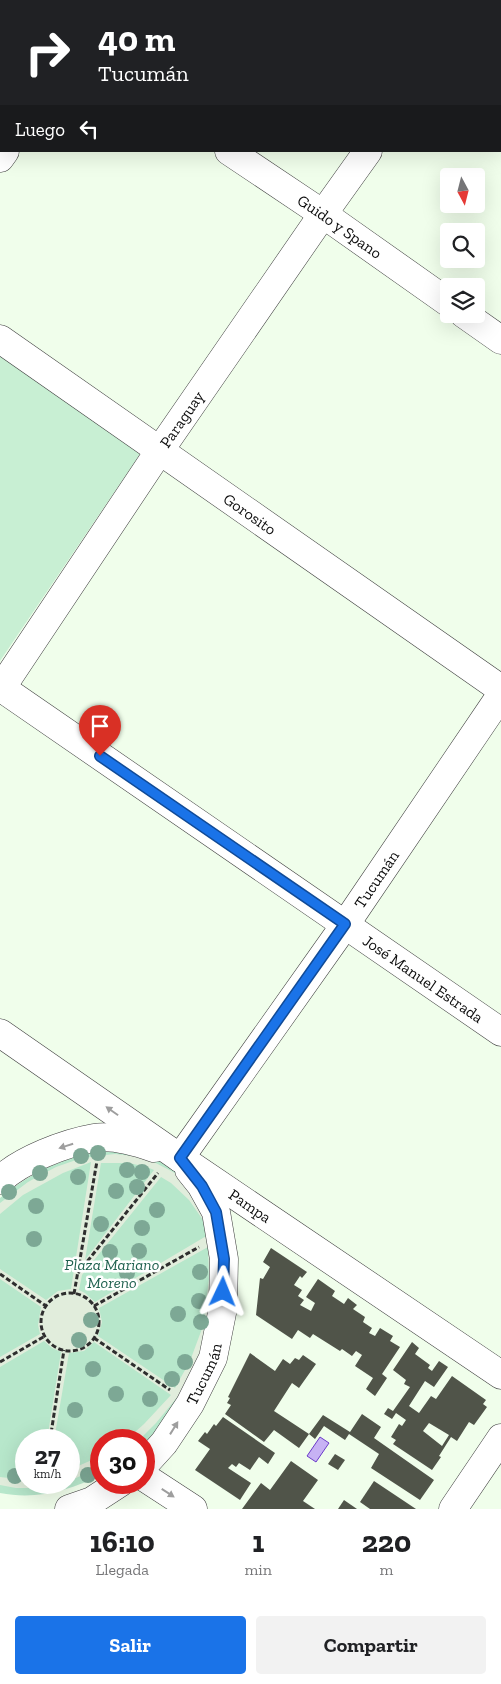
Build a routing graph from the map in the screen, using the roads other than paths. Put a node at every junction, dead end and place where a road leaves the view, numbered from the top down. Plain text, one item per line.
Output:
1 (230, 152) edge
2 (367, 152) edge
3 (323, 214) junction
4 (440, 297) edge
5 (477, 323) edge
6 (0, 339) edge
7 (501, 340) edge
8 (160, 450) junction
9 (0, 689) edge
10 (501, 689) edge
11 (501, 695) edge
12 (345, 924) junction
13 (501, 1032) edge
14 (0, 1033) edge
15 (170, 1164) junction
16 (0, 1180) edge
17 (501, 1375) edge
18 (501, 1438) edge
19 (155, 1453) edge
20 (155, 1484) edge
21 (103, 1494) edge
22 (69, 1509) edge
23 (193, 1509) edge
24 (453, 1509) edge

1 - 3 street, Guido y Spano
2 - 3 street, Paraguay
3 - 4 street, Guido y Spano
3 - 8 street, Paraguay
5 - 7 street
6 - 8 street, Gorosito
8 - 9 street, Paraguay
8 - 10 street, Gorosito
9 - 12 street, José Manuel Estrada
11 - 12 street, Tucumán
12 - 13 street, José Manuel Estrada
12 - 15 street, Tucumán
15 -> 14 street, Pampa
15 -> 16 street
15 - 17 street, Pampa
19 -> 15 street, Tucumán
18 - 24 street
20 -> 23 street
21 - 22 street

